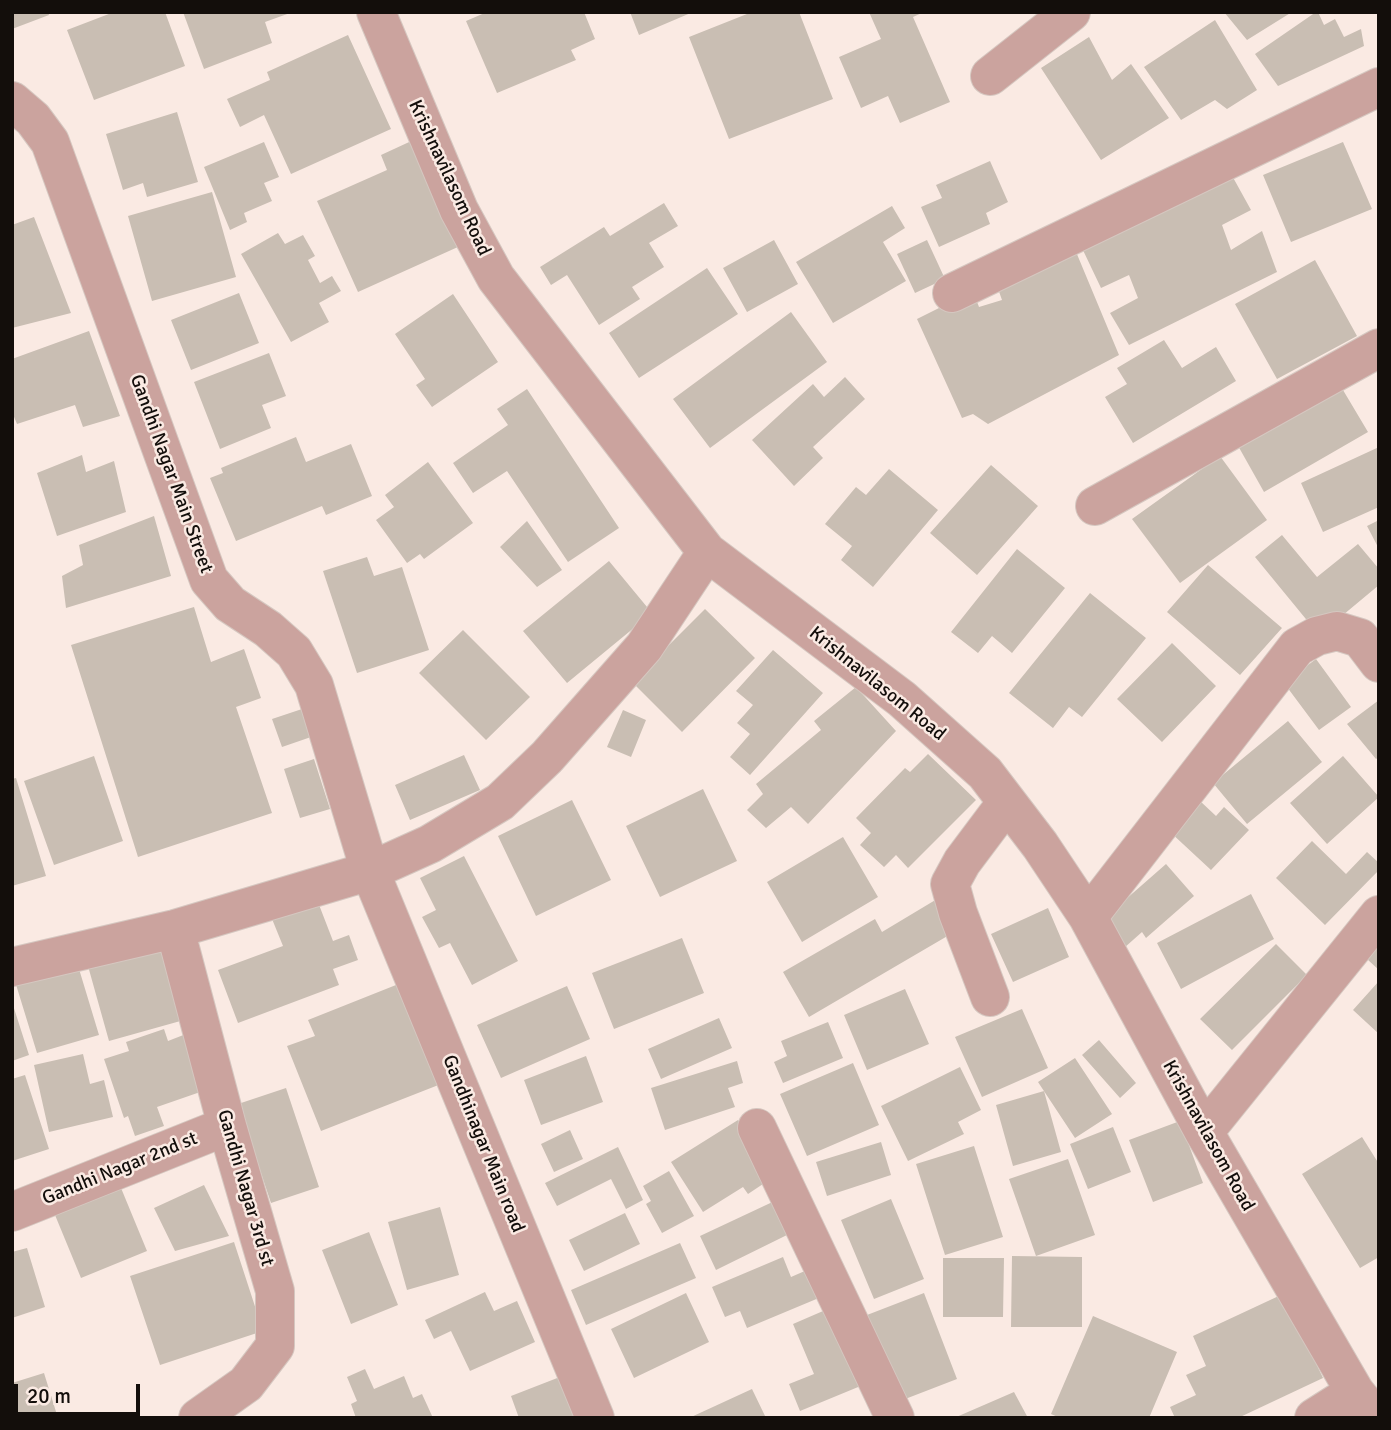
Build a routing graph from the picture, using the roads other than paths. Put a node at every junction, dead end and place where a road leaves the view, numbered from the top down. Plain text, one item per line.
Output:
1 (376, 12) edge
2 (1070, 12) edge
3 (990, 76) dead end
4 (1379, 87) edge
5 (12, 102) edge
6 (952, 293) dead end
7 (1379, 348) edge
8 (1095, 506) dead end
9 (706, 552) junction
10 (1379, 663) edge
11 (1007, 802) junction
12 (370, 871) junction
13 (1379, 915) edge
14 (1088, 917) junction
15 (175, 929) junction
16 (12, 967) edge
17 (990, 997) dead end
18 (227, 1126) junction
19 (757, 1128) dead end
20 (1204, 1132) junction
21 (12, 1212) edge
22 (1366, 1405) edge
23 (198, 1418) edge
24 (596, 1418) edge
25 (895, 1418) edge
26 (1314, 1418) edge

1 - 9 street, Krishnavilasom Road
2 - 3 street
4 - 6 street
5 - 12 street, Gandhi Nagar Main Street
7 - 8 street
9 - 11 street, Krishnavilasom Road
9 - 12 street
10 - 14 street
11 - 14 street, Krishnavilasom Road
11 - 17 street
12 - 15 street
12 - 24 street, Gandhinagar Main road
13 - 20 street
14 - 20 street, Krishnavilasom Road
15 - 16 street
15 - 18 street, Gandhi Nagar 3rd st
18 - 21 street, Gandhi Nagar 2nd st
18 - 23 street, Gandhi Nagar 3rd st
19 - 25 street
20 - 22 street, Krishnavilasom Road
22 - 26 street

